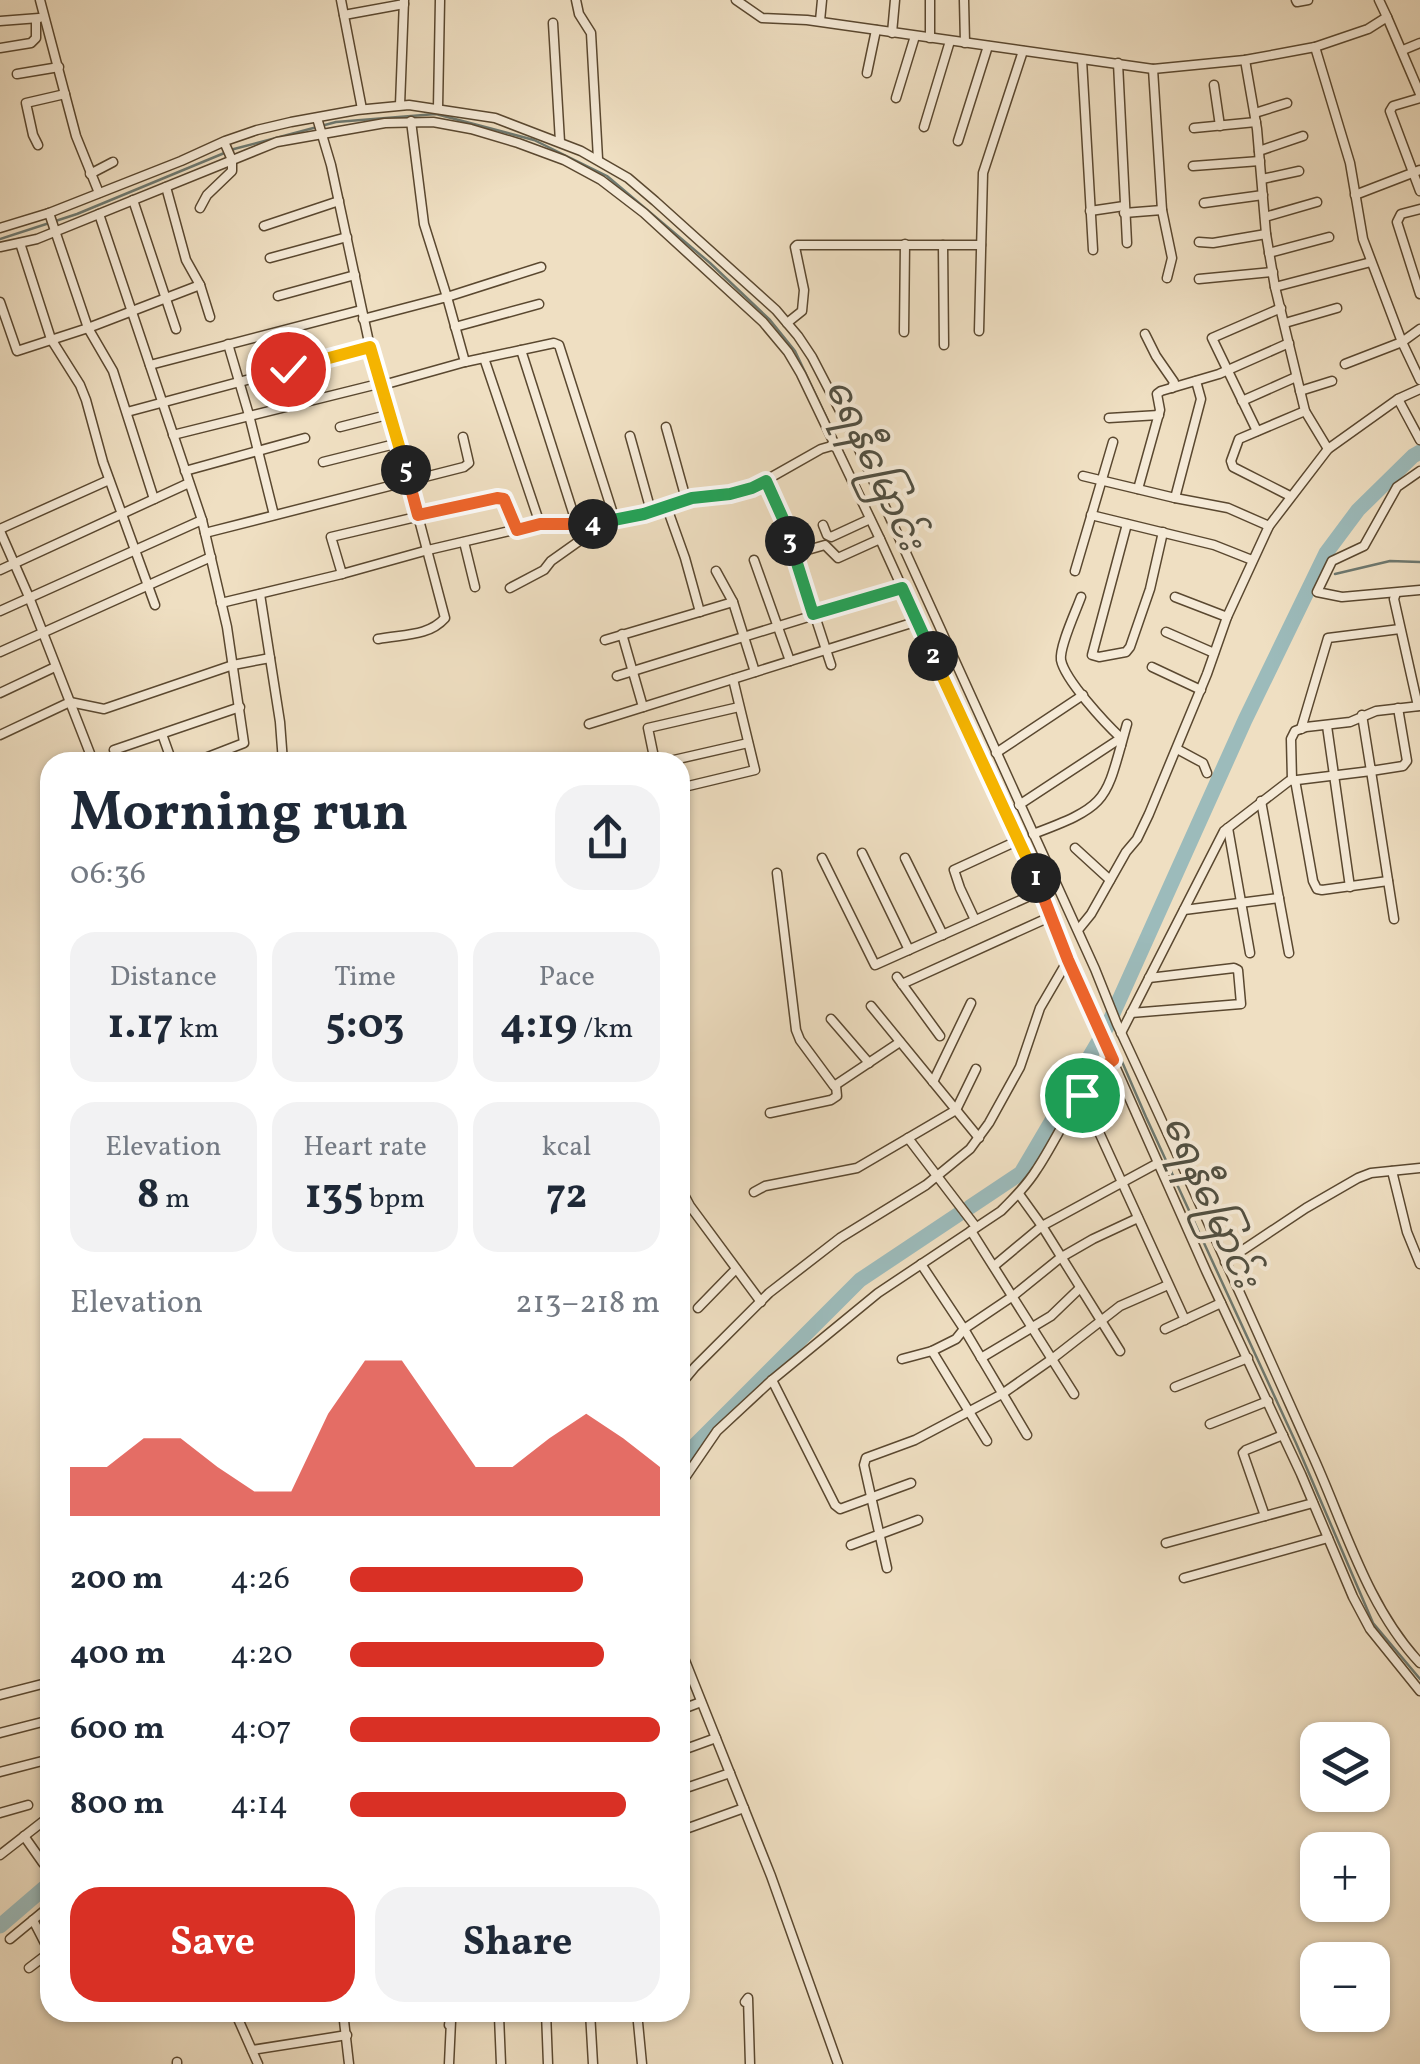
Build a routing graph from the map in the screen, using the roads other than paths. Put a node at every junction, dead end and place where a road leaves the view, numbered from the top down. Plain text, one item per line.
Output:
1 (40, 0) edge
2 (341, 0) edge
3 (440, 0) edge
4 (576, 0) edge
5 (736, 0) edge
6 (822, 0) edge
7 (894, 0) edge
8 (930, 0) edge
9 (964, 0) edge
10 (1296, 0) edge
11 (1308, 0) edge
12 (1379, 0) edge
13 (404, 2) edge
14 (344, 15) junction
15 (1387, 16) junction
16 (40, 17) junction
17 (0, 21) edge
18 (820, 21) junction
19 (553, 23) dead end
20 (876, 30) junction
21 (892, 33) junction
22 (916, 36) junction
23 (930, 38) junction
24 (950, 41) junction
25 (965, 43) junction
26 (1420, 43) edge
27 (988, 46) junction
28 (1315, 46) junction
29 (0, 48) edge
30 (1403, 50) junction
31 (1023, 51) junction
32 (1082, 60) junction
33 (1245, 60) junction
34 (1118, 63) junction
35 (57, 68) junction
36 (1153, 69) junction
37 (867, 73) dead end
38 (17, 74) dead end
39 (1214, 85) dead end
40 (63, 95) junction
41 (1420, 96) edge
42 (896, 98) dead end
43 (1286, 103) dead end
44 (400, 105) junction
45 (438, 108) junction
46 (362, 109) junction
47 (1256, 118) junction
48 (317, 120) junction
49 (410, 121) junction
50 (1220, 126) junction
51 (924, 128) dead end
52 (1194, 128) dead end
53 (321, 132) junction
54 (1303, 136) dead end
55 (958, 141) dead end
56 (560, 142) junction
57 (38, 144) dead end
58 (225, 144) dead end
59 (1260, 156) junction
60 (232, 159) junction
61 (598, 159) junction
62 (113, 162) dead end
63 (1193, 166) dead end
64 (1299, 171) dead end
65 (1417, 171) edge
66 (90, 174) junction
67 (1262, 179) junction
68 (166, 187) junction
69 (1420, 190) edge
70 (1354, 195) junction
71 (1263, 196) junction
72 (89, 197) junction
73 (651, 199) junction
74 (134, 200) junction
75 (339, 200) junction
76 (1317, 202) dead end
77 (1204, 203) dead end
78 (200, 208) dead end
79 (1420, 209) edge
80 (1124, 210) junction
81 (1162, 210) junction
82 (1090, 211) junction
83 (645, 212) junction
84 (50, 214) junction
85 (99, 214) junction
86 (1265, 217) junction
87 (87, 218) junction
88 (264, 226) dead end
89 (0, 228) edge
90 (56, 230) junction
91 (1266, 234) junction
92 (347, 237) junction
93 (1329, 237) dead end
94 (1127, 242) dead end
95 (1199, 242) dead end
96 (20, 243) junction
97 (906, 244) junction
98 (943, 245) junction
99 (982, 245) junction
100 (0, 247) edge
101 (1093, 250) dead end
102 (1270, 254) junction
103 (270, 258) dead end
104 (1371, 262) junction
105 (541, 267) dead end
106 (1273, 272) junction
107 (354, 275) junction
108 (1167, 278) dead end
109 (1199, 280) dead end
110 (200, 285) junction
111 (1275, 287) junction
112 (1420, 294) edge
113 (278, 296) dead end
114 (166, 298) junction
115 (447, 298) junction
116 (0, 302) edge
117 (539, 304) dead end
118 (1282, 308) junction
119 (1337, 308) dead end
120 (132, 312) junction
121 (362, 314) junction
122 (210, 316) dead end
123 (787, 323) junction
124 (1286, 323) junction
125 (455, 327) junction
126 (88, 328) junction
127 (1420, 328) edge
128 (176, 329) dead end
129 (979, 331) dead end
130 (904, 332) dead end
131 (1144, 334) dead end
132 (51, 339) junction
133 (1289, 342) junction
134 (1402, 342) junction
135 (228, 344) junction
136 (944, 345) dead end
137 (370, 347) junction
138 (521, 350) junction
139 (484, 358) junction
140 (465, 362) junction
141 (1345, 364) dead end
142 (150, 365) junction
143 (1221, 373) junction
144 (1296, 377) junction
145 (1332, 380) dead end
146 (1420, 380) edge
147 (1196, 381) junction
148 (240, 382) junction
149 (382, 384) junction
150 (1172, 388) junction
151 (1420, 390) edge
152 (1300, 391) junction
153 (1398, 398) junction
154 (1242, 401) junction
155 (162, 403) junction
156 (1305, 411) junction
157 (127, 412) junction
158 (391, 414) junction
159 (1159, 414) junction
160 (249, 416) junction
161 (1109, 418) dead end
162 (340, 426) dead end
163 (666, 427) dead end
164 (1257, 432) junction
165 (173, 435) junction
166 (630, 436) dead end
167 (463, 437) dead end
168 (305, 438) dead end
169 (1420, 440) edge
170 (1112, 442) dead end
171 (398, 443) junction
172 (834, 445) junction
173 (1328, 449) junction
174 (256, 452) junction
175 (324, 462) dead end
176 (185, 470) junction
177 (1420, 471) edge
178 (1082, 476) dead end
179 (109, 480) junction
180 (408, 480) junction
181 (1101, 480) junction
182 (766, 481) junction
183 (190, 484) junction
184 (1138, 489) junction
185 (1290, 496) junction
186 (154, 498) junction
187 (1174, 498) junction
188 (686, 499) junction
189 (666, 505) junction
190 (651, 511) junction
191 (122, 513) junction
192 (274, 515) junction
193 (418, 515) junction
194 (1091, 515) junction
195 (870, 519) junction
196 (202, 520) junction
197 (616, 520) junction
198 (540, 524) junction
199 (598, 524) junction
200 (1127, 524) junction
201 (577, 525) junction
202 (822, 525) dead end
203 (1269, 526) junction
204 (0, 530) edge
205 (517, 530) junction
206 (1162, 532) junction
207 (205, 533) junction
208 (880, 539) junction
209 (464, 542) junction
210 (136, 548) junction
211 (812, 549) dead end
212 (428, 550) junction
213 (211, 557) junction
214 (754, 560) dead end
215 (1252, 560) junction
216 (14, 563) junction
217 (0, 570) edge
218 (1074, 570) dead end
219 (716, 571) dead end
220 (342, 574) junction
221 (148, 584) junction
222 (475, 587) dead end
223 (510, 588) dead end
224 (902, 588) junction
225 (1420, 590) edge
226 (1396, 593) junction
227 (260, 594) junction
228 (29, 597) junction
229 (1175, 597) dead end
230 (1082, 598) dead end
231 (732, 602) junction
232 (222, 603) junction
233 (155, 605) dead end
234 (0, 611) edge
235 (700, 612) junction
236 (813, 614) junction
237 (1226, 617) junction
238 (918, 621) junction
239 (778, 625) junction
240 (1400, 629) junction
241 (43, 632) junction
242 (1166, 632) dead end
243 (622, 634) junction
244 (742, 636) junction
245 (378, 639) dead end
246 (605, 640) dead end
247 (825, 650) junction
248 (0, 652) edge
249 (1214, 652) junction
250 (270, 658) junction
251 (790, 661) junction
252 (233, 665) junction
253 (831, 666) dead end
254 (56, 667) junction
255 (1152, 667) dead end
256 (633, 670) junction
257 (755, 672) junction
258 (1416, 674) edge
259 (616, 676) dead end
260 (732, 679) junction
261 (1201, 690) junction
262 (0, 693) edge
263 (1083, 695) junction
264 (70, 702) junction
265 (240, 706) junction
266 (1419, 706) edge
267 (643, 707) junction
268 (740, 707) junction
269 (1398, 708) junction
270 (1362, 716) junction
271 (589, 724) dead end
272 (1126, 724) dead end
273 (1327, 726) junction
274 (1300, 728) junction
275 (162, 734) junction
276 (0, 735) edge
277 (1121, 741) junction
278 (748, 743) junction
279 (1177, 749) junction
280 (114, 750) dead end
281 (89, 752) edge
282 (168, 752) edge
283 (225, 752) edge
284 (282, 752) edge
285 (653, 752) edge
286 (996, 753) junction
287 (690, 756) edge
288 (1371, 771) junction
289 (1207, 774) dead end
290 (1332, 776) junction
291 (1293, 780) junction
292 (690, 786) edge
293 (1261, 801) junction
294 (1019, 805) junction
295 (1228, 828) junction
296 (1033, 834) junction
297 (1016, 841) junction
298 (1074, 848) dead end
299 (862, 852) dead end
300 (822, 858) dead end
301 (906, 858) dead end
302 (777, 872) dead end
303 (1110, 880) junction
304 (1388, 881) junction
305 (1350, 887) junction
306 (1041, 890) junction
307 (1279, 898) junction
308 (1241, 903) junction
309 (1184, 910) junction
310 (1052, 916) junction
311 (1394, 919) dead end
312 (975, 920) junction
313 (942, 935) junction
314 (1079, 936) junction
315 (1065, 946) junction
316 (909, 950) junction
317 (1250, 953) dead end
318 (1289, 954) dead end
319 (1068, 960) junction
320 (1149, 978) junction
321 (971, 1002) dead end
322 (871, 1006) dead end
323 (1132, 1014) junction
324 (831, 1019) dead end
325 (1119, 1029) junction
326 (940, 1036) dead end
327 (900, 1042) junction
328 (1113, 1060) junction
329 (869, 1064) junction
330 (976, 1069) dead end
331 (934, 1082) junction
332 (836, 1086) junction
333 (1082, 1095) junction
334 (956, 1110) junction
335 (770, 1113) dead end
336 (908, 1138) junction
337 (979, 1138) junction
338 (1158, 1162) junction
339 (1420, 1168) edge
340 (1392, 1171) junction
341 (936, 1177) junction
342 (1122, 1183) junction
343 (754, 1192) dead end
344 (1018, 1194) junction
345 (690, 1206) edge
346 (1138, 1218) junction
347 (1042, 1226) junction
348 (973, 1227) junction
349 (1060, 1258) junction
350 (1225, 1262) junction
351 (921, 1264) junction
352 (1420, 1264) edge
353 (994, 1266) junction
354 (736, 1269) junction
355 (1168, 1285) junction
356 (1079, 1288) junction
357 (1013, 1296) junction
358 (761, 1302) junction
359 (1221, 1304) junction
360 (698, 1308) dead end
361 (1184, 1320) junction
362 (1102, 1322) junction
363 (1031, 1327) junction
364 (964, 1329) junction
365 (1165, 1329) dead end
366 (932, 1351) junction
367 (1120, 1351) dead end
368 (982, 1358) junction
369 (1248, 1358) junction
370 (902, 1359) dead end
371 (1052, 1359) junction
372 (690, 1374) edge
373 (772, 1380) junction
374 (1175, 1387) dead end
375 (1002, 1394) junction
376 (1074, 1394) dead end
377 (1268, 1401) junction
378 (970, 1411) junction
379 (1210, 1424) dead end
380 (1283, 1434) junction
381 (1027, 1436) dead end
382 (987, 1441) dead end
383 (690, 1471) edge
384 (910, 1483) dead end
385 (872, 1498) junction
386 (1313, 1503) junction
387 (1265, 1516) junction
388 (918, 1520) dead end
389 (880, 1534) junction
390 (1328, 1538) junction
391 (1166, 1543) dead end
392 (851, 1545) dead end
393 (887, 1568) dead end
394 (1184, 1578) dead end
395 (1420, 1663) edge
396 (690, 1683) edge
397 (40, 1685) edge
398 (1420, 1691) edge
399 (0, 1695) edge
400 (701, 1702) junction
401 (690, 1706) edge
402 (40, 1723) edge
403 (0, 1733) edge
404 (716, 1738) junction
405 (690, 1747) edge
406 (40, 1762) edge
407 (0, 1772) edge
408 (730, 1773) junction
409 (690, 1787) edge
410 (28, 1805) dead end
411 (744, 1808) junction
412 (0, 1813) edge
413 (40, 1824) edge
414 (690, 1827) edge
415 (24, 1836) junction
416 (0, 1856) edge
417 (40, 1861) edge
418 (40, 1914) edge
419 (33, 1920) junction
420 (40, 1934) edge
421 (10, 1939) dead end
422 (40, 1960) edge
423 (29, 1968) dead end
424 (745, 2002) dead end
425 (240, 2022) edge
426 (345, 2022) edge
427 (452, 2022) edge
428 (499, 2022) edge
429 (546, 2022) edge
430 (591, 2022) edge
431 (639, 2022) edge
432 (347, 2034) junction
433 (252, 2050) junction
434 (258, 2064) edge
435 (350, 2064) edge
436 (449, 2064) edge
437 (501, 2064) edge
438 (548, 2064) edge
439 (593, 2064) edge
440 (642, 2064) edge
441 (750, 2064) edge
442 (838, 2064) edge

1 - 16 street
2 - 14 street
3 - 45 street
4 - 61 street
5 - 18 street
6 - 18 street
7 - 21 street
8 - 23 street
9 - 25 street
10 - 11 street
12 - 15 street
13 - 14 street
13 - 44 street
14 - 46 street
15 - 28 street
15 - 30 street
16 - 17 street
16 - 29 street
16 - 35 street
18 - 20 street
19 - 56 street
20 - 21 street
20 - 37 street
21 - 22 street
22 - 23 street
22 - 42 street
23 - 24 street
24 - 25 street
24 - 51 street
25 - 27 street
26 - 30 street
27 - 31 street
27 - 55 street
28 - 33 street
28 - 70 street
30 - 41 street
31 - 32 street
31 - 99 street
32 - 34 street
32 - 82 street
33 - 36 street
33 - 47 street
34 - 36 street
34 - 80 street
35 - 38 street
35 - 40 street
36 - 81 street
39 - 50 street
40 - 57 street
40 - 66 street
41 - 65 street
43 - 47 street
44 - 45 street
44 - 46 street
45 - 56 street
46 - 48 street
47 - 50 street
47 - 59 street
48 - 53 street
48 - 72 street
49 - 53 street
49 - 83 street
49 - 115 street
50 - 52 street
53 - 60 street
53 - 75 street
54 - 59 street
56 - 61 street
58 - 60 street
59 - 63 street
59 - 67 street
60 - 68 street
60 - 78 street
61 - 73 street
62 - 66 street
64 - 67 street
65 - 69 street
65 - 70 street
66 - 72 street
67 - 71 street
68 - 74 street
68 - 110 street
70 - 104 street
71 - 77 street
71 - 86 street
72 - 84 street
72 - 87 street
73 - 83 street
73 - 123 street
74 - 85 street
74 - 114 street
75 - 88 street
75 - 92 street
76 - 86 street
79 - 112 street
80 - 81 street
80 - 82 street
80 - 94 street
81 - 108 street
82 - 101 street
83 - 172 street
84 - 89 street
84 - 90 street
85 - 87 street
85 - 120 street
86 - 91 street
87 - 90 street
90 - 96 street
90 - 126 street
91 - 95 street
91 - 102 street
92 - 103 street
92 - 107 street
93 - 102 street
96 - 100 street
96 - 132 street
97 - 98 street
97 - 123 street
97 - 130 street
98 - 99 street
98 - 136 street
99 - 129 street
102 - 106 street
104 - 111 street
104 - 134 street
105 - 115 street
106 - 109 street
106 - 111 street
107 - 113 street
107 - 121 street
110 - 114 street
110 - 122 street
111 - 118 street
114 - 120 street
114 - 128 street
115 - 121 street
115 - 125 street
116 - 132 street
117 - 125 street
118 - 124 street
118 - 143 street
119 - 124 street
120 - 126 street
120 - 142 street
121 - 135 street
121 - 137 street
123 - 286 street
124 - 133 street
125 - 140 street
126 - 132 street
126 - 157 street
127 - 134 street
131 - 150 street
132 - 179 street
133 - 143 street
133 - 144 street
134 - 141 street
134 - 146 street
135 - 142 street
135 - 148 street
137 - 148 street
137 - 149 street
138 - 139 street
138 - 197 street
138 - 201 street
139 - 140 street
139 - 198 street
140 - 149 street
142 - 155 street
143 - 147 street
143 - 154 street
144 - 152 street
144 - 154 street
145 - 152 street
147 - 150 street
147 - 187 street
148 - 155 street
148 - 160 street
149 - 158 street
149 - 160 street
150 - 159 street
151 - 153 street
152 - 156 street
153 - 169 street
153 - 173 street
154 - 164 street
155 - 157 street
155 - 165 street
156 - 164 street
156 - 173 street
157 - 186 street
158 - 162 street
158 - 171 street
159 - 161 street
159 - 184 street
160 - 165 street
160 - 174 street
163 - 188 street
164 - 185 street
165 - 176 street
166 - 190 street
167 - 180 street
168 - 174 street
170 - 181 street
171 - 175 street
171 - 180 street
172 - 182 street
172 - 195 street
173 - 185 street
174 - 176 street
174 - 192 street
176 - 183 street
177 - 226 street
178 - 181 street
179 - 191 street
179 - 204 street
180 - 192 street
180 - 193 street
181 - 184 street
181 - 194 street
182 - 188 street
182 - 236 street
183 - 186 street
183 - 196 street
184 - 187 street
185 - 203 street
186 - 191 street
187 - 203 street
188 - 189 street
189 - 190 street
189 - 235 street
190 - 197 street
191 - 210 street
191 - 216 street
192 - 207 street
193 - 205 street
193 - 212 street
193 - 220 street
194 - 200 street
194 - 218 street
195 - 202 street
195 - 208 street
196 - 207 street
196 - 210 street
197 - 199 street
198 - 201 street
198 - 205 street
199 - 201 street
199 - 223 street
200 - 206 street
200 - 206 street
203 - 215 street
204 - 216 street
205 - 209 street
206 - 215 street
207 - 213 street
208 - 211 street
208 - 224 street
209 - 212 street
209 - 222 street
210 - 221 street
210 - 228 street
212 - 220 street
212 - 245 street
213 - 221 street
213 - 232 street
214 - 239 street
215 - 237 street
216 - 217 street
216 - 228 street
219 - 231 street
220 - 227 street
221 - 233 street
221 - 241 street
224 - 236 street
224 - 238 street
225 - 226 street
226 - 240 street
227 - 232 street
227 - 250 street
228 - 234 street
228 - 241 street
229 - 237 street
230 - 263 street
231 - 235 street
231 - 244 street
232 - 252 street
235 - 243 street
236 - 239 street
236 - 247 street
237 - 249 street
238 - 247 street
238 - 297 street
239 - 244 street
239 - 251 street
240 - 258 street
240 - 274 street
241 - 248 street
241 - 254 street
242 - 249 street
243 - 246 street
243 - 256 street
244 - 256 street
244 - 257 street
247 - 251 street
247 - 253 street
249 - 261 street
250 - 252 street
250 - 284 street
251 - 257 street
252 - 264 street
252 - 265 street
254 - 262 street
254 - 264 street
255 - 261 street
256 - 259 street
256 - 267 street
257 - 260 street
258 - 266 street
260 - 267 street
260 - 268 street
261 - 279 street
263 - 277 street
263 - 286 street
264 - 276 street
264 - 281 street
265 - 275 street
265 - 283 street
266 - 269 street
267 - 271 street
268 - 278 street
268 - 285 street
269 - 270 street
269 - 288 street
270 - 273 street
270 - 288 street
272 - 277 street
273 - 274 street
273 - 290 street
274 - 291 street
275 - 280 street
275 - 282 street
277 - 294 street
277 - 296 street
278 - 287 street
278 - 292 street
279 - 289 street
279 - 303 street
286 - 294 street
288 - 290 street
288 - 304 street
290 - 291 street
290 - 305 street
291 - 293 street
291 - 305 street
293 - 295 street
293 - 307 street
294 - 296 street
295 - 308 street
295 - 309 street
296 - 314 street
297 - 306 street
297 - 312 street
298 - 303 street
299 - 316 street
300 - 316 street
301 - 313 street
302 - 332 street
303 - 314 street
304 - 305 street
304 - 311 street
306 - 310 street
306 - 312 street
307 - 308 street
307 - 318 street
308 - 309 street
308 - 317 street
309 - 320 street
310 - 315 street
310 - 326 street
312 - 313 street
313 - 316 street
314 - 315 street
314 - 325 street
315 - 319 street
319 - 328 street
319 - 337 street
320 - 323 street
320 - 323 street
321 - 331 street
322 - 327 street
323 - 325 street
324 - 329 street
325 - 350 street
327 - 329 street
327 - 331 street
328 - 333 street
328 - 338 street
329 - 332 street
330 - 334 street
331 - 334 street
332 - 335 street
333 - 342 street
333 - 344 street
334 - 336 street
334 - 337 street
336 - 341 street
336 - 343 street
337 - 341 street
338 - 342 street
338 - 359 street
339 - 340 street
340 - 350 street
340 - 352 street
341 - 348 street
341 - 358 street
342 - 346 street
342 - 347 street
344 - 347 street
344 - 348 street
345 - 354 street
346 - 349 street
346 - 355 street
347 - 349 street
347 - 353 street
348 - 351 street
348 - 353 street
349 - 356 street
349 - 357 street
350 - 395 street
351 - 364 street
351 - 373 street
353 - 357 street
354 - 358 street
354 - 360 street
355 - 361 street
355 - 362 street
356 - 362 street
356 - 363 street
357 - 363 street
357 - 364 street
358 - 372 street
359 - 361 street
359 - 369 street
361 - 365 street
362 - 367 street
362 - 371 street
363 - 368 street
363 - 371 street
364 - 366 street
364 - 368 street
366 - 370 street
366 - 378 street
368 - 375 street
369 - 374 street
369 - 377 street
371 - 375 street
371 - 376 street
373 - 383 street
373 - 385 street
375 - 378 street
375 - 381 street
377 - 379 street
377 - 380 street
378 - 382 street
378 - 385 street
380 - 386 street
380 - 387 street
384 - 385 street
385 - 389 street
386 - 387 street
386 - 390 street
387 - 391 street
388 - 389 street
389 - 392 street
389 - 393 street
390 - 394 street
390 - 398 street
396 - 400 street
397 - 399 street
400 - 401 street
400 - 404 street
402 - 403 street
404 - 405 street
404 - 408 street
406 - 407 street
408 - 409 street
408 - 411 street
410 - 412 street
411 - 414 street
411 - 442 street
413 - 415 street
415 - 416 street
415 - 417 street
418 - 419 street
419 - 420 street
419 - 421 street
422 - 423 street
424 - 441 street
425 - 433 street
426 - 432 street
427 - 436 street
428 - 437 street
429 - 438 street
430 - 439 street
431 - 440 street
432 - 433 street
432 - 435 street
433 - 434 street

